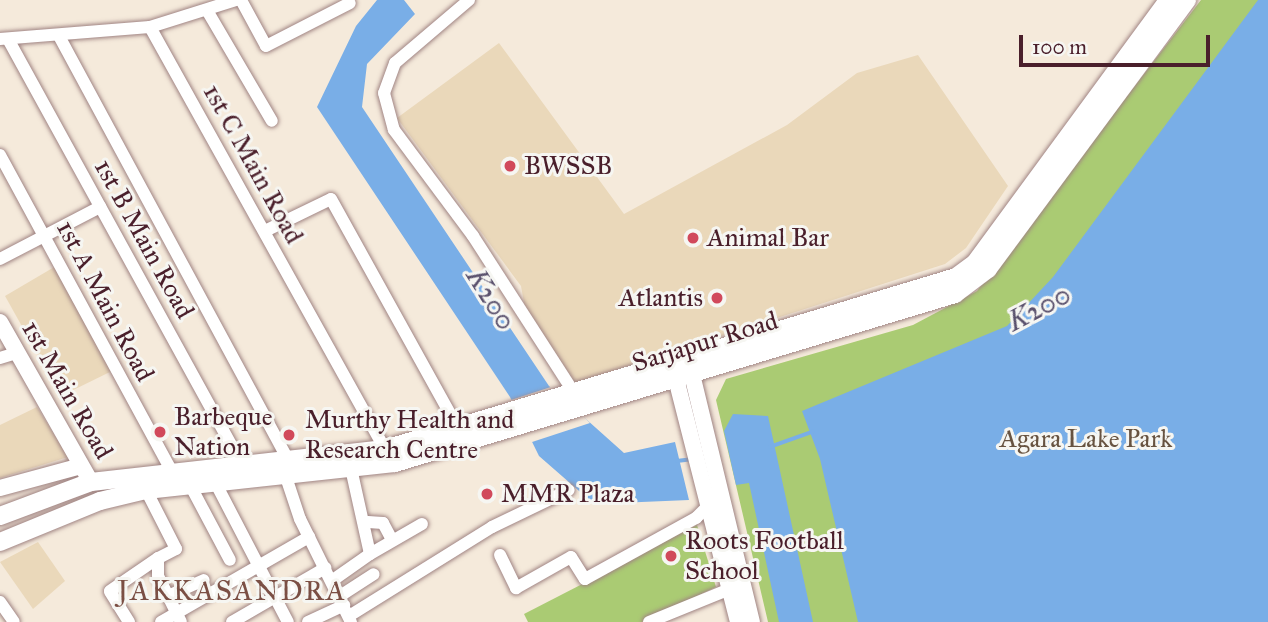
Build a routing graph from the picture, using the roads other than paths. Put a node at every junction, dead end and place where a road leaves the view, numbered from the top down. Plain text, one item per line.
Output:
1 (239, 0) edge
2 (469, 0) edge
3 (1168, 0) edge
4 (1187, 0) edge
5 (350, 3) dead end
6 (208, 12) junction
7 (150, 27) junction
8 (59, 36) junction
9 (4, 39) edge
10 (272, 121) dead end
11 (0, 155) edge
12 (100, 207) junction
13 (265, 230) junction
14 (45, 237) junction
15 (0, 259) edge
16 (0, 322) edge
17 (8, 355) edge
18 (682, 369) junction
19 (573, 398) junction
20 (514, 419) junction
21 (458, 428) junction
22 (385, 449) junction
23 (240, 461) junction
24 (286, 465) junction
25 (81, 466) junction
26 (170, 468) junction
27 (351, 468) junction
28 (214, 480) junction
29 (91, 482) junction
30 (189, 483) junction
31 (0, 488) edge
32 (569, 490) dead end
33 (146, 491) junction
34 (712, 498) junction
35 (0, 516) edge
36 (368, 522) junction
37 (422, 524) dead end
38 (309, 537) junction
39 (392, 540) junction
40 (0, 542) edge
41 (370, 554) junction
42 (500, 555) dead end
43 (158, 558) junction
44 (230, 560) dead end
45 (261, 566) junction
46 (325, 568) junction
47 (374, 574) dead end
48 (204, 580) dead end
49 (333, 580) junction
50 (730, 589) junction
51 (275, 595) junction
52 (168, 596) junction
53 (0, 602) edge
54 (346, 610) edge
55 (179, 617) edge
56 (14, 622) edge
57 (129, 622) edge
58 (161, 622) edge
59 (232, 622) edge
60 (288, 622) edge
61 (308, 622) edge
62 (649, 622) edge
63 (738, 622) edge
64 (752, 622) edge

1 - 5 street
1 - 6 street
2 - 19 street
3 - 18 main road, Sarjapur Road
4 - 18 main road, Sarjapur Road
6 - 7 street
6 - 10 street
7 - 8 street
7 - 13 street, 1st C Main Road
8 - 9 street
8 - 24 street
9 - 12 street, 1st B Main Road
11 - 14 street, 1st A Main Road
12 - 14 street
12 - 23 street, 1st B Main Road
13 - 21 street
13 - 22 street, 1st C Main Road
14 - 15 street
14 - 26 street, 1st A Main Road
16 - 17 main road, 1st Main Road
17 - 25 main road, 1st Main Road
18 - 19 main road, Sarjapur Road
18 - 34 main road
19 - 20 main road, Sarjapur Road
20 - 21 main road, Sarjapur Road
20 - 27 main road, Sarjapur Road
21 - 22 main road, Sarjapur Road
22 - 24 main road, Sarjapur Road
23 - 24 main road, Sarjapur Road
23 - 26 main road, Sarjapur Road
24 - 27 main road, Sarjapur Road
24 - 28 main road, Sarjapur Road
24 - 38 street
25 - 29 main road, 1st Main Road
25 - 31 main road
26 - 29 main road, Sarjapur Road
27 - 36 street
28 - 30 main road, Sarjapur Road
28 - 45 street
29 - 35 main road, Sarjapur Road
30 - 33 main road, Sarjapur Road
30 - 44 street
32 - 54 street
33 - 40 main road, Sarjapur Road
33 - 43 street
34 - 42 street
34 - 50 main road
34 - 64 main road
36 - 39 street
36 - 41 street
37 - 39 street
38 - 45 street
38 - 46 street
39 - 41 street
41 - 49 street
43 - 52 street
43 - 57 street
45 - 51 street
45 - 55 street
46 - 49 street
46 - 51 street
47 - 54 street
48 - 52 street
49 - 54 street
50 - 62 street
50 - 63 main road
51 - 59 street
51 - 60 street
52 - 55 street
53 - 56 street
54 - 61 street
55 - 58 street

